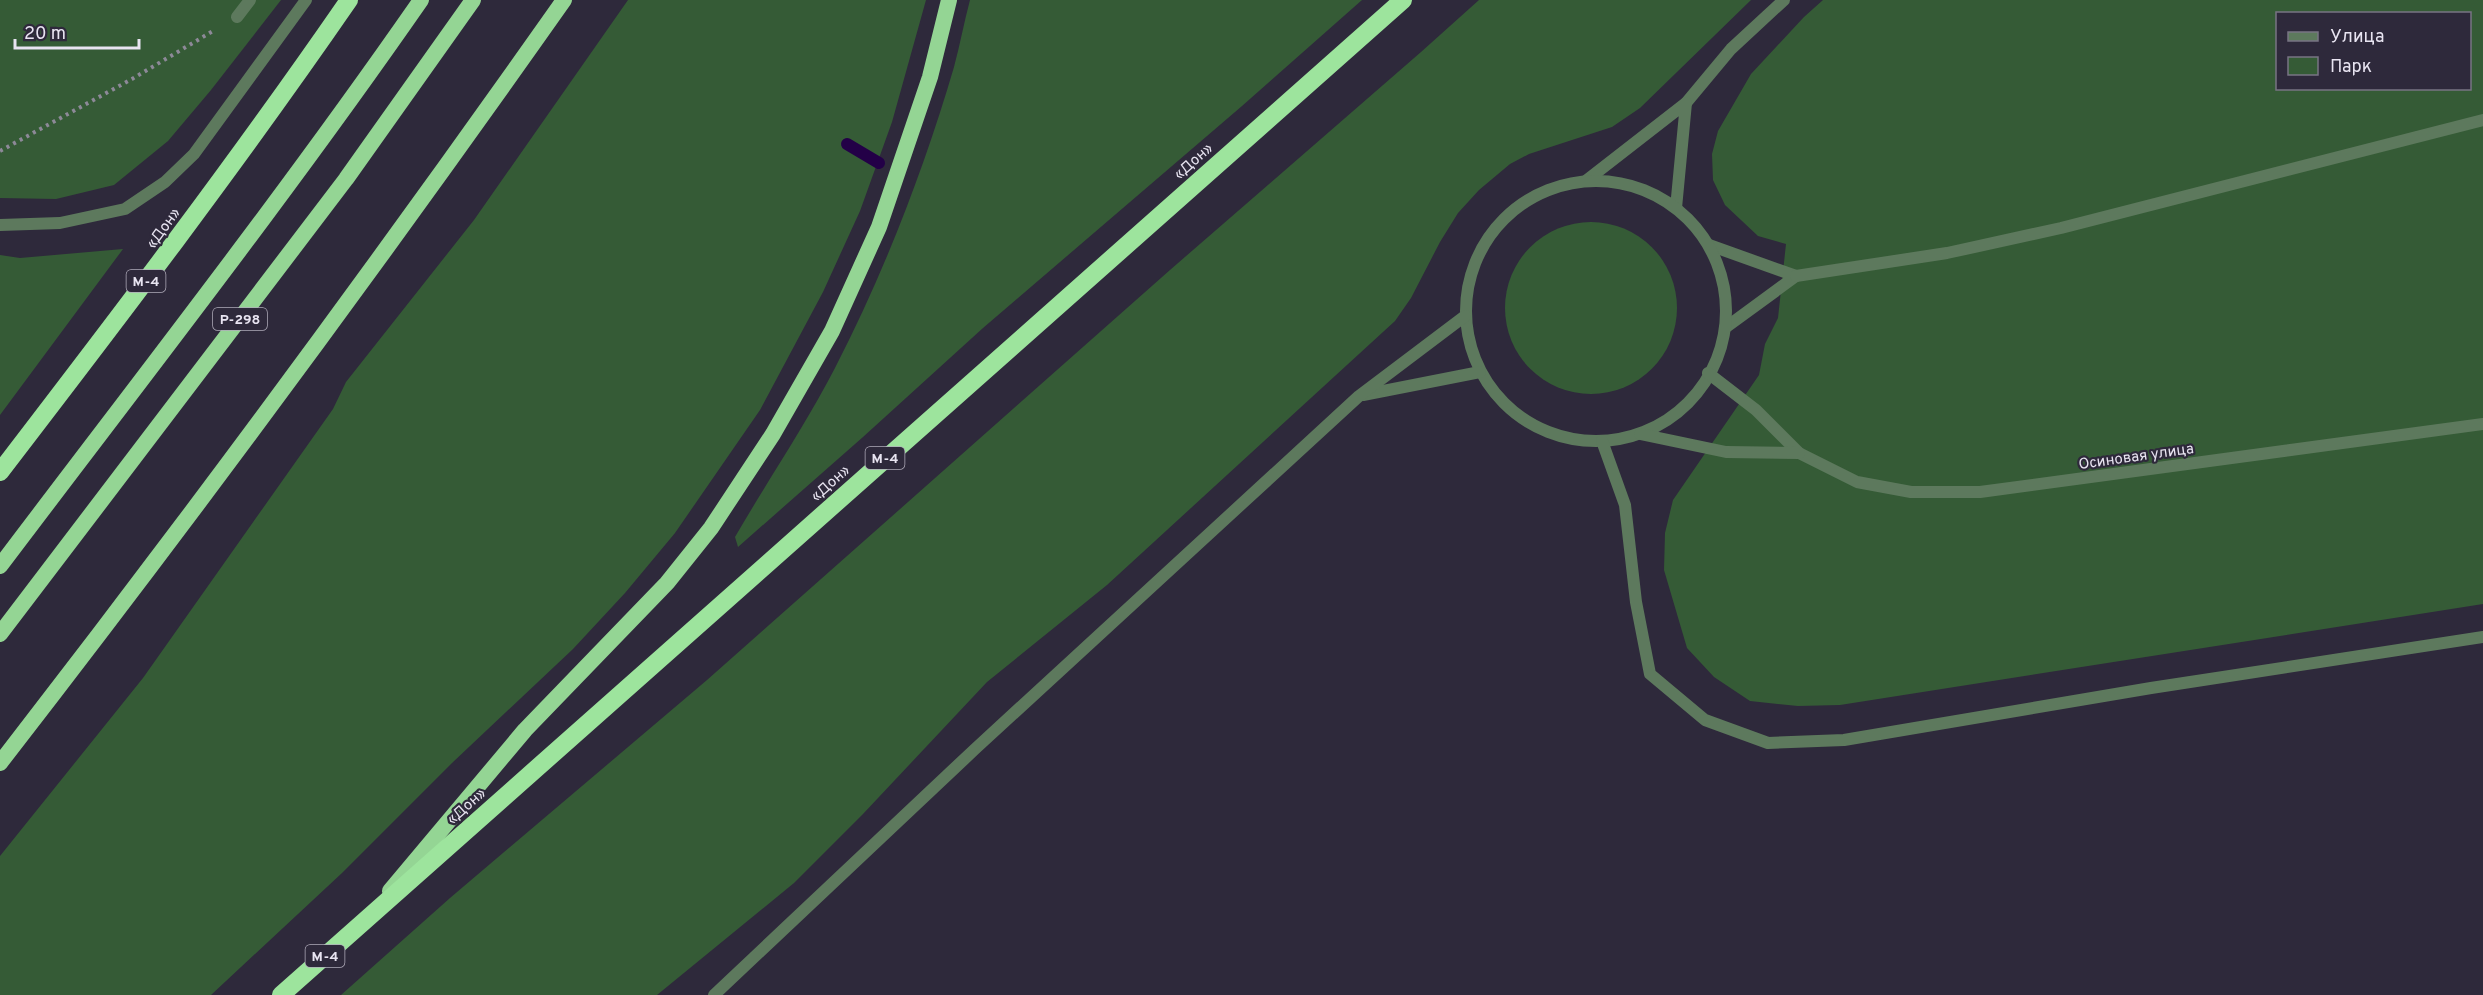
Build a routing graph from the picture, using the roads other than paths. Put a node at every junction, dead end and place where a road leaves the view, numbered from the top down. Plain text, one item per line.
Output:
1 (250, 0) edge
2 (306, 0) edge
3 (349, 0) edge
4 (421, 0) edge
5 (473, 0) edge
6 (564, 0) edge
7 (949, 0) edge
8 (1403, 0) edge
9 (1785, 0) edge
10 (237, 17) road end
11 (1686, 103) junction
12 (2483, 120) edge
13 (1587, 180) junction
14 (1676, 208) junction
15 (0, 225) edge
16 (1709, 245) junction
17 (1796, 276) junction
18 (1465, 316) junction
19 (1725, 328) junction
20 (1480, 372) junction
21 (1708, 373) junction
22 (1359, 396) junction
23 (2483, 424) edge
24 (1640, 434) junction
25 (1602, 441) junction
26 (1799, 453) junction
27 (0, 472) edge
28 (0, 566) edge
29 (0, 634) edge
30 (2483, 637) edge
31 (0, 763) edge
32 (368, 916) junction
33 (281, 995) edge
34 (714, 995) edge

1 - 10 street
2 - 15 street
3 - 27 highway, «Дон» / М-4
4 - 28 highway
5 - 29 highway, Р-298
6 - 31 highway
7 - 32 highway
8 - 32 highway, «Дон» / М-4
9 - 11 street
11 - 13 street
11 - 14 street
12 - 17 street
13 - 14 street
13 - 18 street
14 - 16 street
16 - 17 street
16 - 19 street
17 - 19 street
18 - 20 street
18 - 22 street
19 - 21 street
20 - 22 street
20 - 25 street
21 - 24 street
21 - 26 street
22 - 34 street
23 - 26 street, Осиновая улица
24 - 25 street
24 - 26 street
25 - 30 street
32 - 33 highway, «Дон» / М-4

